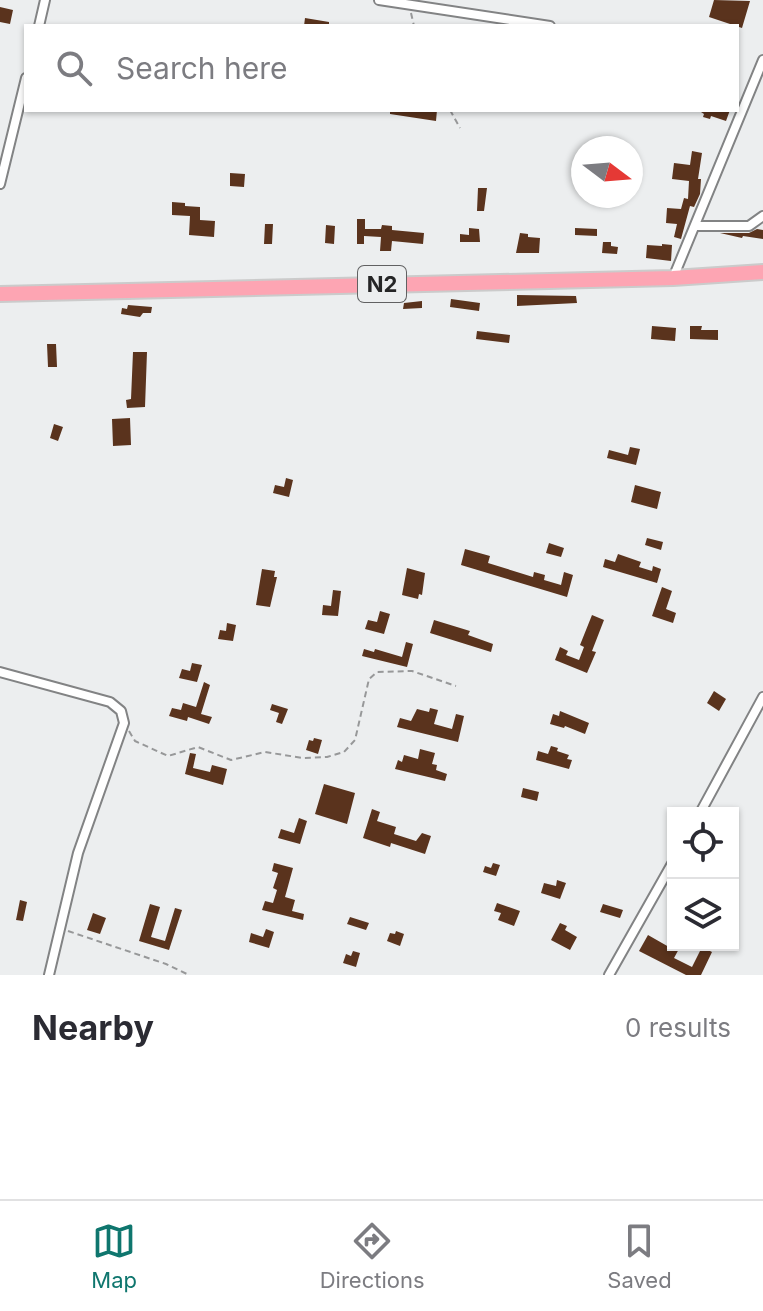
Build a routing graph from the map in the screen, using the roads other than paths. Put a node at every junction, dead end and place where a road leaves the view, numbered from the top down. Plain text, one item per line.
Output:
1 (45, 0) edge
2 (379, 0) edge
3 (39, 24) edge
4 (537, 24) edge
5 (763, 60) edge
6 (24, 84) edge
7 (5, 143) edge
8 (0, 184) edge
9 (763, 216) edge
10 (696, 226) junction
11 (763, 272) edge
12 (673, 278) junction
13 (0, 294) edge
14 (0, 672) edge
15 (763, 697) edge
16 (703, 807) edge
17 (667, 873) edge
18 (49, 975) edge
19 (609, 975) edge

1 - 3 street
2 - 4 street
5 - 10 street
6 - 7 street
7 - 8 street
9 - 10 street
10 - 12 street
11 - 12 highway, N2
12 - 13 highway, N2
14 - 18 street
15 - 16 street
17 - 19 street

